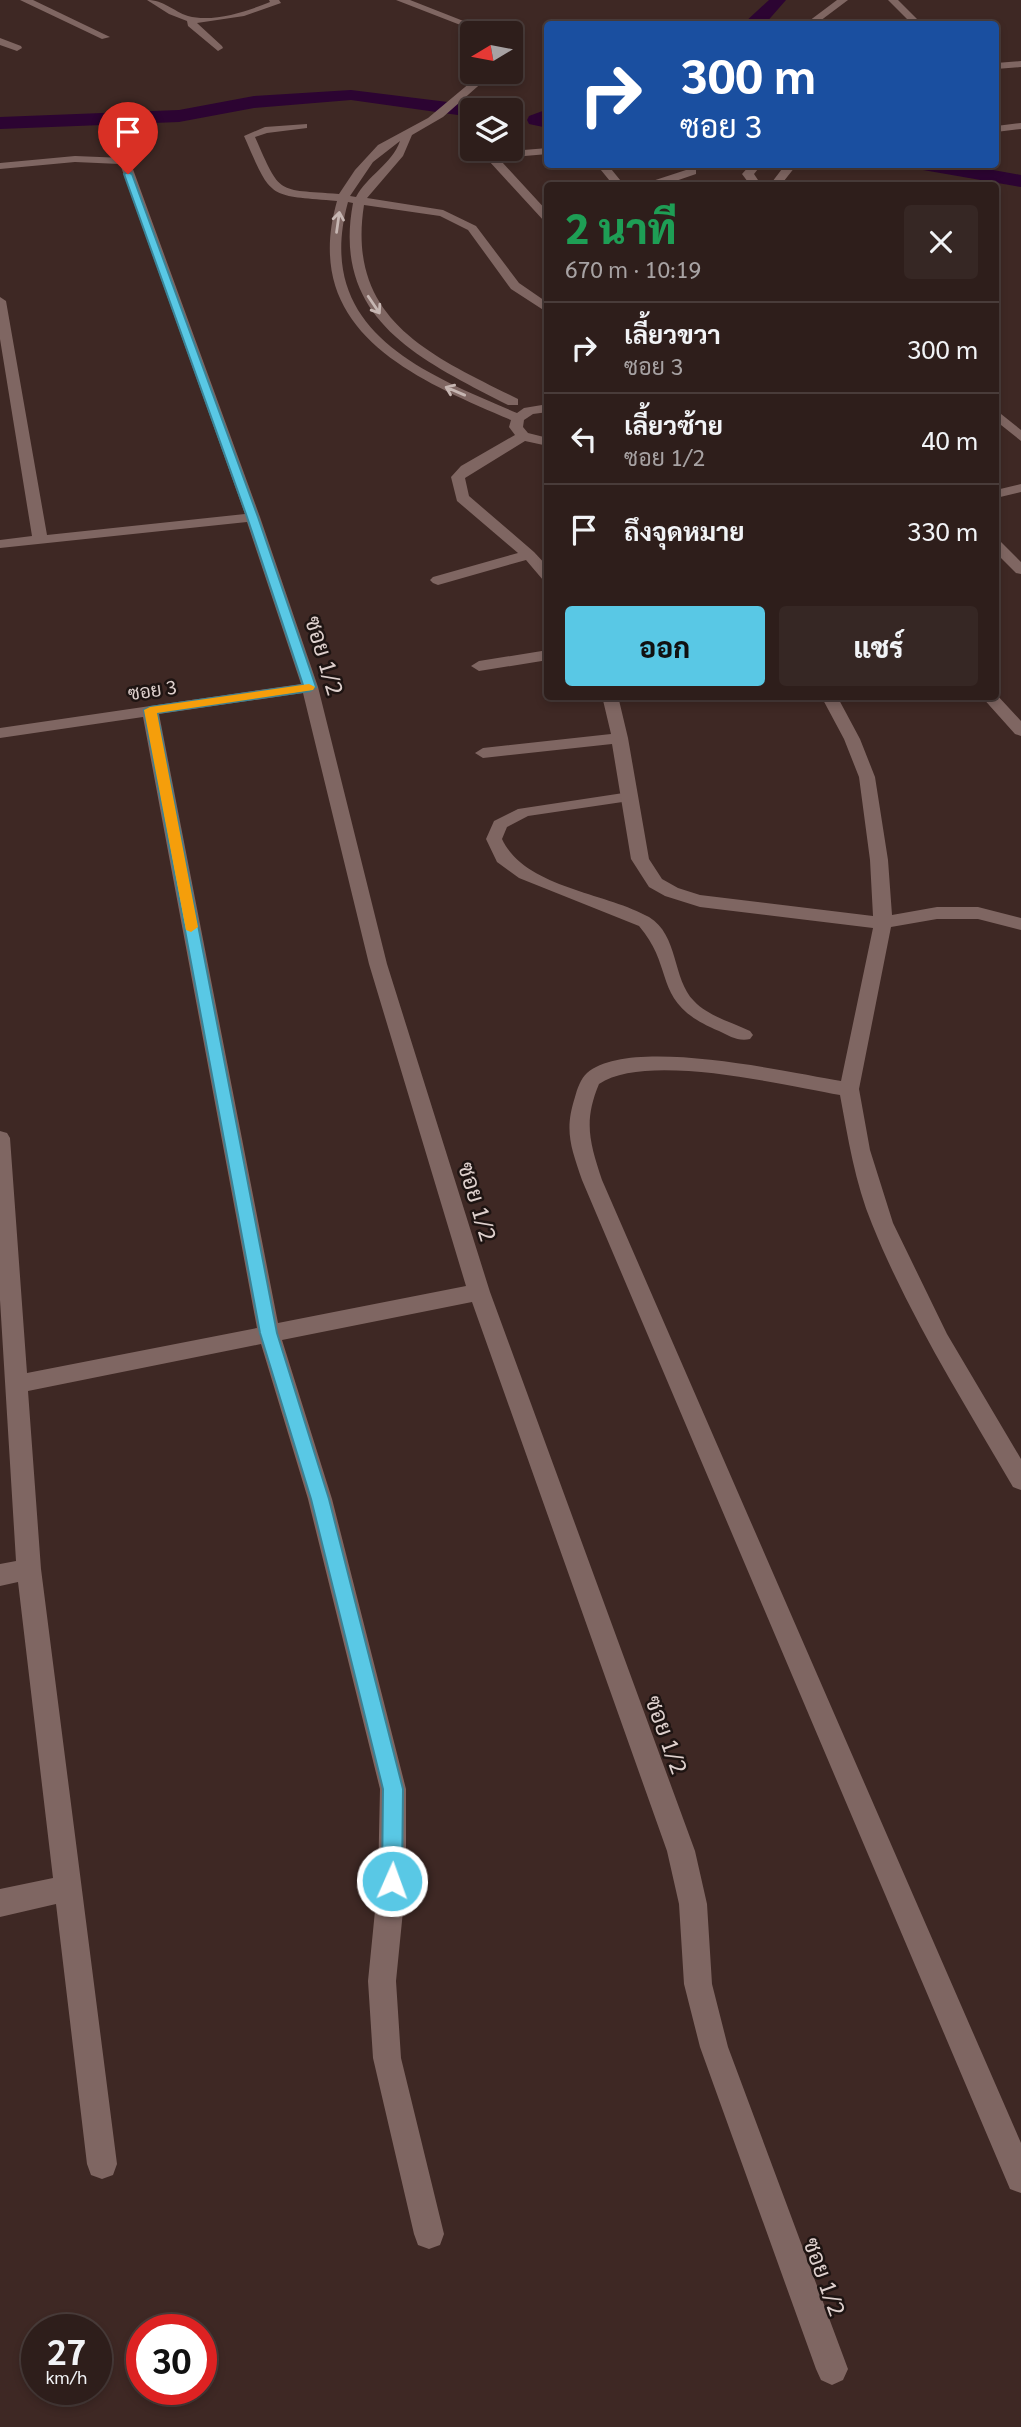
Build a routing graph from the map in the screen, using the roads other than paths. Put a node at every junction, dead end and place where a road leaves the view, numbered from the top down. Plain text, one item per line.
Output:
1 (24, 0) edge
2 (152, 0) edge
3 (274, 0) edge
4 (401, 0) edge
5 (893, 0) edge
6 (824, 2) dead end
7 (840, 2) edge
8 (193, 20) junction
9 (814, 21) edge
10 (914, 21) edge
11 (460, 22) edge
12 (104, 37) dead end
13 (0, 41) edge
14 (17, 48) dead end
15 (218, 48) dead end
16 (1021, 64) edge
17 (999, 66) edge
18 (476, 84) edge
19 (303, 126) dead end
20 (1021, 126) edge
21 (999, 129) edge
22 (407, 136) junction
23 (544, 151) edge
24 (0, 166) edge
25 (604, 168) edge
26 (691, 168) edge
27 (788, 168) edge
28 (617, 182) edge
29 (660, 182) edge
30 (777, 182) edge
31 (341, 198) junction
32 (360, 200) junction
33 (544, 201) edge
34 (533, 203) junction
35 (544, 215) edge
36 (358, 268) junction
37 (334, 269) junction
38 (0, 301) edge
39 (544, 306) edge
40 (397, 332) junction
41 (373, 339) junction
42 (544, 409) edge
43 (524, 414) junction
44 (999, 417) edge
45 (523, 436) junction
46 (1021, 437) edge
47 (544, 441) edge
48 (1021, 488) edge
49 (999, 493) edge
50 (253, 517) junction
51 (40, 539) junction
52 (0, 544) edge
53 (999, 548) edge
54 (529, 555) junction
55 (1021, 570) edge
56 (544, 572) edge
57 (438, 580) dead end
58 (544, 656) edge
59 (479, 666) dead end
60 (310, 687) junction
61 (611, 700) edge
62 (831, 700) edge
63 (993, 700) edge
64 (150, 710) junction
65 (1021, 731) edge
66 (0, 733) edge
67 (620, 738) junction
68 (483, 753) dead end
69 (630, 797) junction
70 (883, 923) junction
71 (1021, 925) edge
72 (744, 1035) dead end
73 (849, 1089) junction
74 (0, 1138) edge
75 (479, 1292) junction
76 (269, 1333) junction
77 (15, 1385) junction
78 (1021, 1480) edge
79 (29, 1569) junction
80 (0, 1575) edge
81 (68, 1888) junction
82 (0, 1903) edge
83 (102, 2164) dead end
84 (1021, 2178) edge
85 (429, 2234) dead end
86 (832, 2369) dead end

1 - 12 street
2 - 8 street
3 - 8 street
4 - 11 street
5 - 10 street
6 - 7 street
7 - 9 street
8 - 15 street
13 - 14 street
16 - 17 street
18 - 22 street
19 - 31 street
20 - 21 street
22 - 31 street
22 - 32 street
23 - 34 street
24 - 50 street, ซอย 1/2
25 - 28 street
26 - 29 street
27 - 30 street
31 - 32 street
37 -> 31 street
32 - 36 street
32 - 39 street
33 - 34 street
34 - 35 street
36 - 37 street
36 -> 40 street
37 - 41 street
38 - 51 street
40 - 41 street
40 - 43 street
43 -> 41 street
42 - 43 street
43 - 45 street
44 - 46 street
45 - 47 street
45 - 54 street
48 - 49 street
50 - 51 street
50 - 60 street, ซอย 1/2
51 - 52 street
53 - 55 street
54 - 56 street
54 - 57 street
58 - 59 street
60 - 64 street, ซอย 3
60 - 75 street, ซอย 1/2
61 - 67 street
62 - 70 street
63 - 65 street
64 - 66 street, ซอย 3
64 - 76 street
67 - 68 street
67 - 69 street
69 - 70 street
69 - 72 lane
70 - 71 street
70 - 73 street
73 - 78 street
73 - 84 street
74 - 77 street
75 - 76 street
75 - 86 street, ซอย 1/2
76 - 77 street
76 - 85 street
77 - 79 street
79 - 80 street
79 - 81 street
81 - 82 street
81 - 83 street

